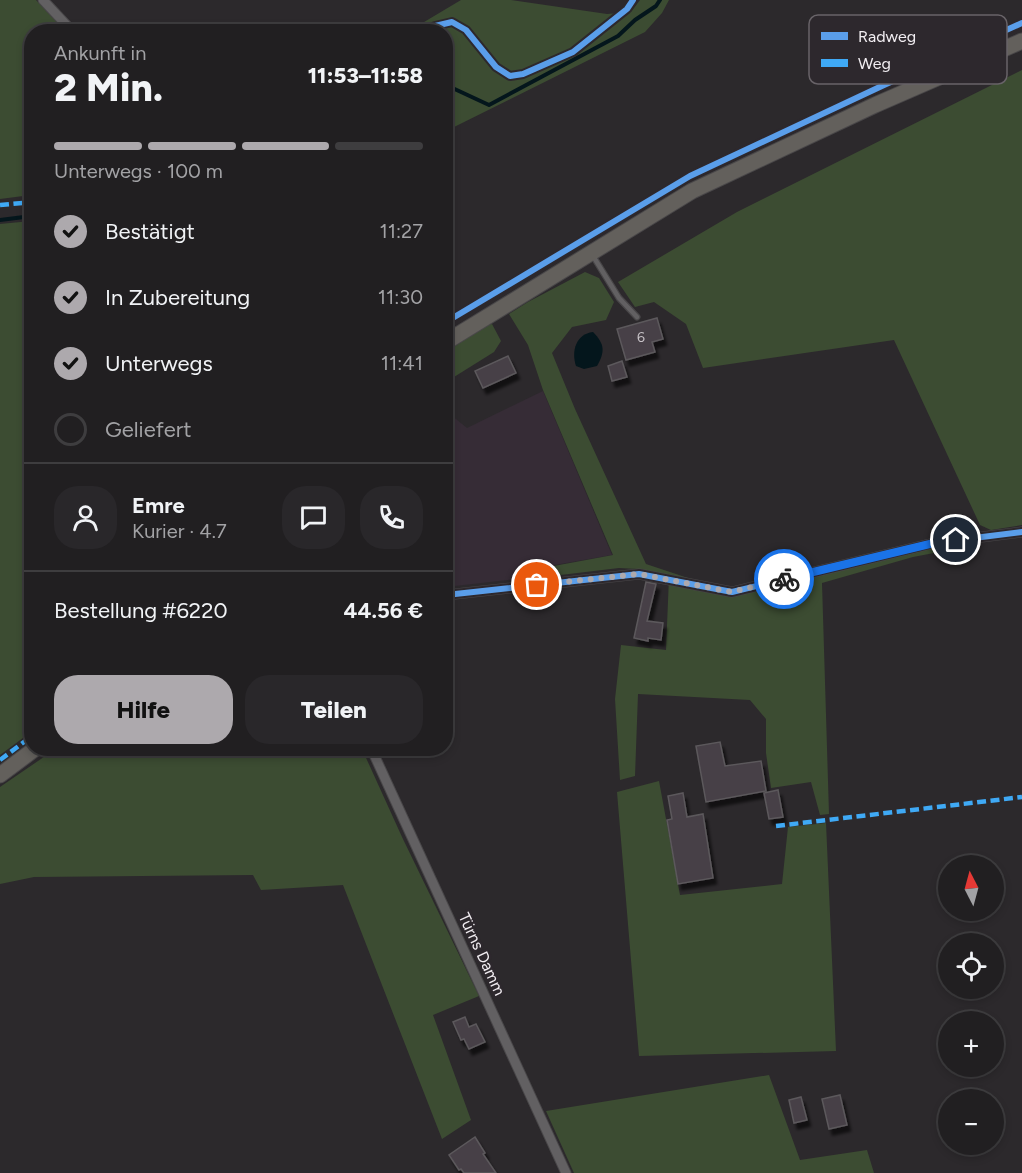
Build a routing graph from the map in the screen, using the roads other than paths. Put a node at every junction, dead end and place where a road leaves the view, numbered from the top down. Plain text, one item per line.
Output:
1 (43, 0) edge
2 (66, 24) edge
3 (1022, 41) edge
4 (1007, 48) edge
5 (924, 84) edge
6 (590, 253) junction
7 (637, 317) dead end
8 (453, 338) edge
9 (1022, 532) edge
10 (453, 593) edge
11 (25, 756) edge
12 (375, 756) edge
13 (0, 775) edge
14 (566, 1173) edge

1 - 2 street
3 - 4 main road
5 - 6 main road
6 - 7 lane
6 - 8 main road
9 - 10 street
11 - 13 main road
12 - 14 street, Türns Damm

